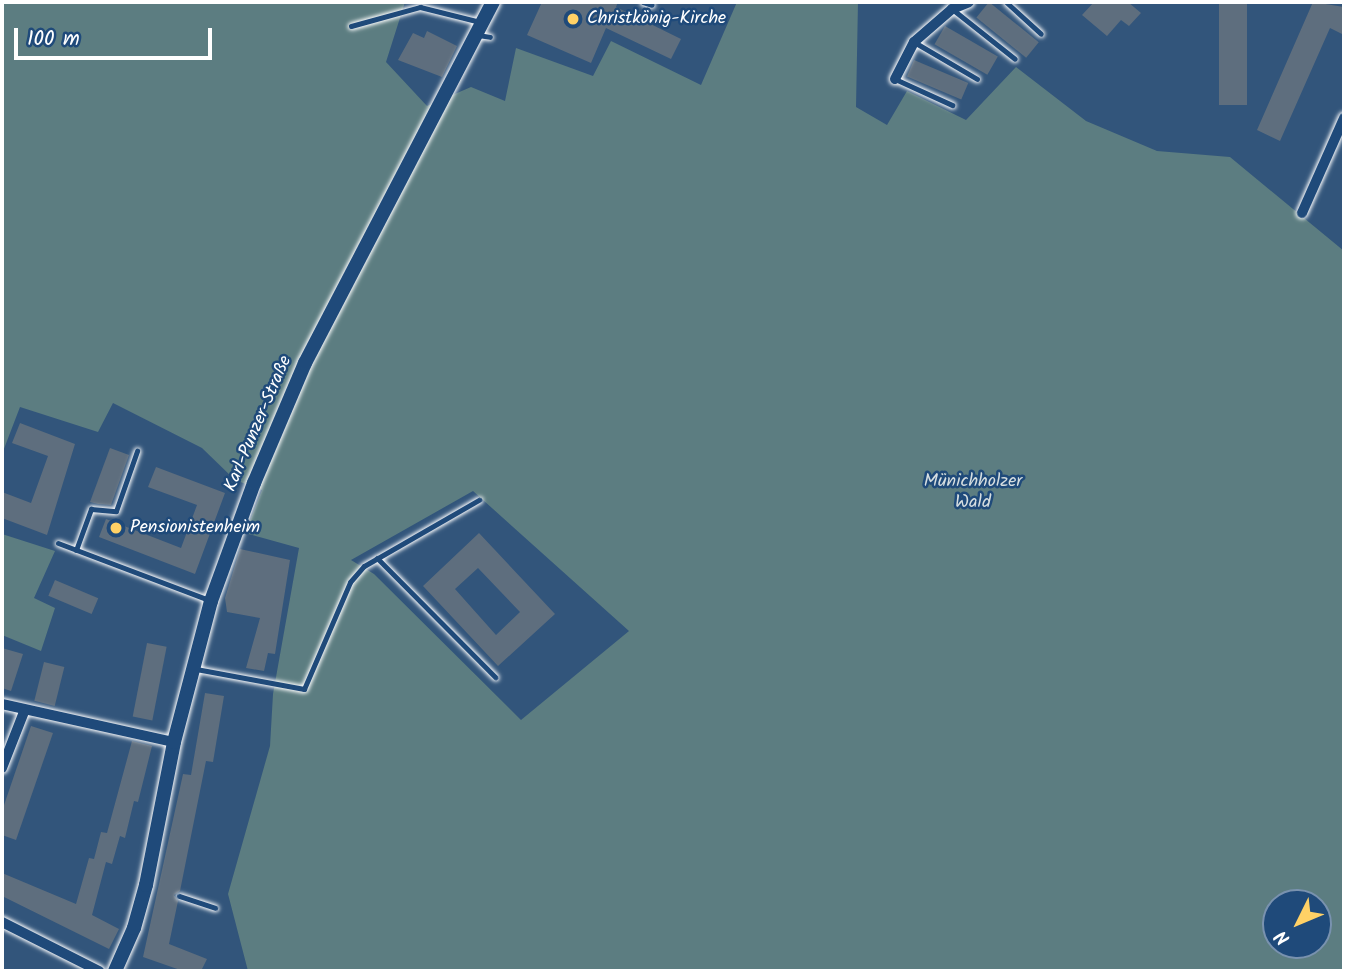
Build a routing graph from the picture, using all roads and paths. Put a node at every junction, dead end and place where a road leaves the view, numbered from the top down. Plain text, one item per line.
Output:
1 (493, 2) edge
2 (643, 2) edge
3 (969, 2) edge
4 (1006, 2) edge
5 (652, 5) dead end
6 (952, 9) junction
7 (351, 26) dead end
8 (484, 32) junction
9 (1041, 34) dead end
10 (914, 42) junction
11 (1015, 59) dead end
12 (895, 79) joint
13 (977, 79) dead end
14 (952, 105) dead end
15 (1344, 118) edge
16 (1302, 213) dead end
17 (137, 451) dead end
18 (478, 500) dead end
19 (58, 543) dead end
20 (76, 550) junction
21 (377, 558) junction
22 (211, 601) junction
23 (192, 668) junction
24 (495, 677) dead end
25 (2, 704) edge
26 (24, 712) junction
27 (174, 742) junction
28 (2, 768) edge
29 (179, 896) dead end
30 (215, 908) dead end
31 (2, 922) edge
32 (99, 971) edge
33 (115, 971) edge

1 - 8 street, Karl-Punzer-Straße
2 - 5 lane
3 - 6 street
4 - 9 lane
6 - 10 street
6 - 11 lane
7 - 8 lane
8 - 22 street, Karl-Punzer-Straße
10 - 12 street
10 - 13 lane
12 - 14 lane
15 - 16 street
17 - 20 lane
18 - 21 lane
19 - 20 lane
20 - 22 lane
21 - 23 lane
21 - 24 lane
22 - 23 street, Karl-Punzer-Straße
23 - 27 street, Karl-Punzer-Straße
25 - 26 street
26 - 27 street
26 - 28 street
27 - 33 street, Karl-Punzer-Straße
29 - 30 lane
31 - 32 street

